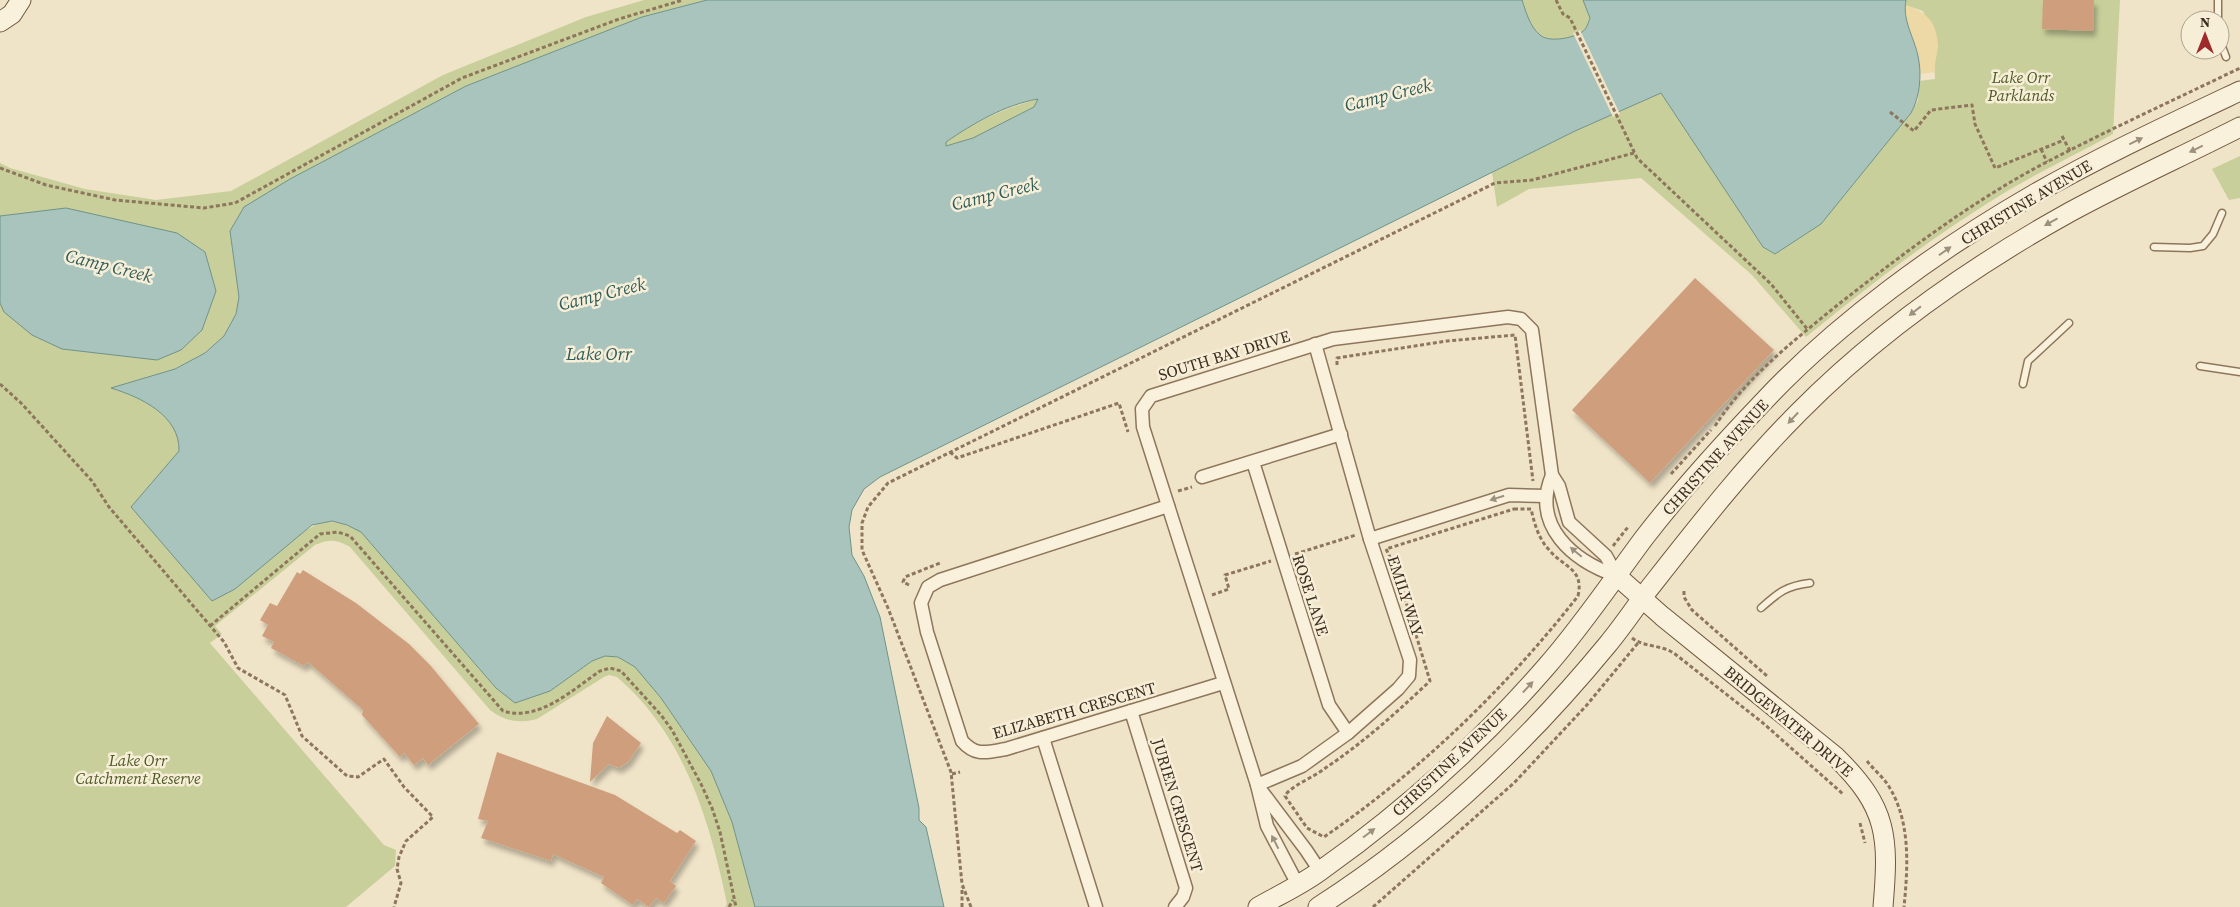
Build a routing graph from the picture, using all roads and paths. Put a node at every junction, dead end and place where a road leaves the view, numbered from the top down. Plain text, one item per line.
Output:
1 (684, 0) edge
2 (1556, 0) edge
3 (22, 1) edge
4 (0, 22) edge
5 (2240, 91) edge
6 (1890, 112) dead end
7 (2240, 128) edge
8 (2062, 136) dead end
9 (2064, 140) junction
10 (2041, 149) junction
11 (2070, 151) dead end
12 (2047, 162) dead end
13 (0, 168) edge
14 (2222, 213) dead end
15 (2154, 247) dead end
16 (2068, 324) dead end
17 (1808, 330) dead end
18 (1315, 344) junction
19 (2200, 366) dead end
20 (1336, 371) dead end
21 (2240, 372) edge
22 (0, 384) edge
23 (2023, 384) dead end
24 (1341, 434) junction
25 (1128, 435) dead end
26 (950, 452) dead end
27 (1252, 462) junction
28 (1552, 475) junction
29 (1202, 477) dead end
30 (1534, 486) dead end
31 (1546, 496) junction
32 (1168, 506) junction
33 (1356, 535) dead end
34 (1370, 539) junction
35 (1290, 555) dead end
36 (1274, 560) dead end
37 (942, 562) dead end
38 (1617, 576) junction
39 (1810, 583) dead end
40 (909, 585) dead end
41 (1211, 595) dead end
42 (1641, 599) junction
43 (1761, 608) dead end
44 (210, 626) junction
45 (1430, 681) joint
46 (1223, 683) junction
47 (1131, 711) junction
48 (1348, 733) junction
49 (1044, 738) junction
50 (960, 772) dead end
51 (952, 774) dead end
52 (1256, 785) junction
53 (1849, 799) dead end
54 (1858, 816) dead end
55 (1867, 850) dead end
56 (1320, 871) junction
57 (962, 884) dead end
58 (1298, 885) junction
59 (733, 900) junction
60 (1329, 902) edge
61 (394, 907) edge
62 (729, 907) edge
63 (736, 907) edge
64 (962, 907) edge
65 (1096, 907) edge
66 (1175, 907) edge
67 (1258, 907) edge
68 (1313, 907) edge
69 (1373, 907) edge
70 (1883, 907) edge

1 - 13 path
2 - 17 path
3 - 4 main road
38 -> 5 main road, CHRISTINE AVENUE
6 - 10 path
7 -> 42 main road, CHRISTINE AVENUE
8 - 9 path
9 - 10 path
9 - 11 path
10 - 12 path
14 - 15 lane
16 - 23 lane
18 - 24 street, EMILY WAY
18 - 28 street, SOUTH BAY DRIVE
18 - 32 street, SOUTH BAY DRIVE
19 - 21 lane
20 - 30 path
22 - 44 path
24 - 27 street
24 - 34 street, EMILY WAY
25 - 26 path
27 - 29 street
27 - 48 street, ROSE LANE
28 - 31 street, SOUTH BAY DRIVE
28 - 38 street, SOUTH BAY DRIVE
31 -> 34 street
38 -> 31 street, SOUTH BAY DRIVE
32 - 46 street, SOUTH BAY DRIVE
32 - 49 street, ELIZABETH CRESCENT
33 - 35 path
34 - 48 street, EMILY WAY
36 - 41 path
37 - 40 path
38 - 42 main road, BRIDGEWATER DRIVE
56 -> 38 main road, CHRISTINE AVENUE
39 - 43 lane
42 - 60 main road, CHRISTINE AVENUE
42 - 70 main road, BRIDGEWATER DRIVE
44 - 59 path
44 - 61 path
45 - 45 path
46 - 47 street, ELIZABETH CRESCENT
46 - 52 street, SOUTH BAY DRIVE
47 - 49 street, ELIZABETH CRESCENT
47 - 66 street, JURIEN CRESCENT
48 - 52 street, EMILY WAY
49 - 65 street
50 - 51 path
52 - 56 street, SOUTH BAY DRIVE
58 -> 52 street, SOUTH BAY DRIVE
53 - 69 path
54 - 55 path
56 - 58 main road, CHRISTINE AVENUE
56 - 60 main road
57 - 64 path
58 - 67 main road, CHRISTINE AVENUE
58 - 68 main road
59 - 62 path
59 - 63 path

